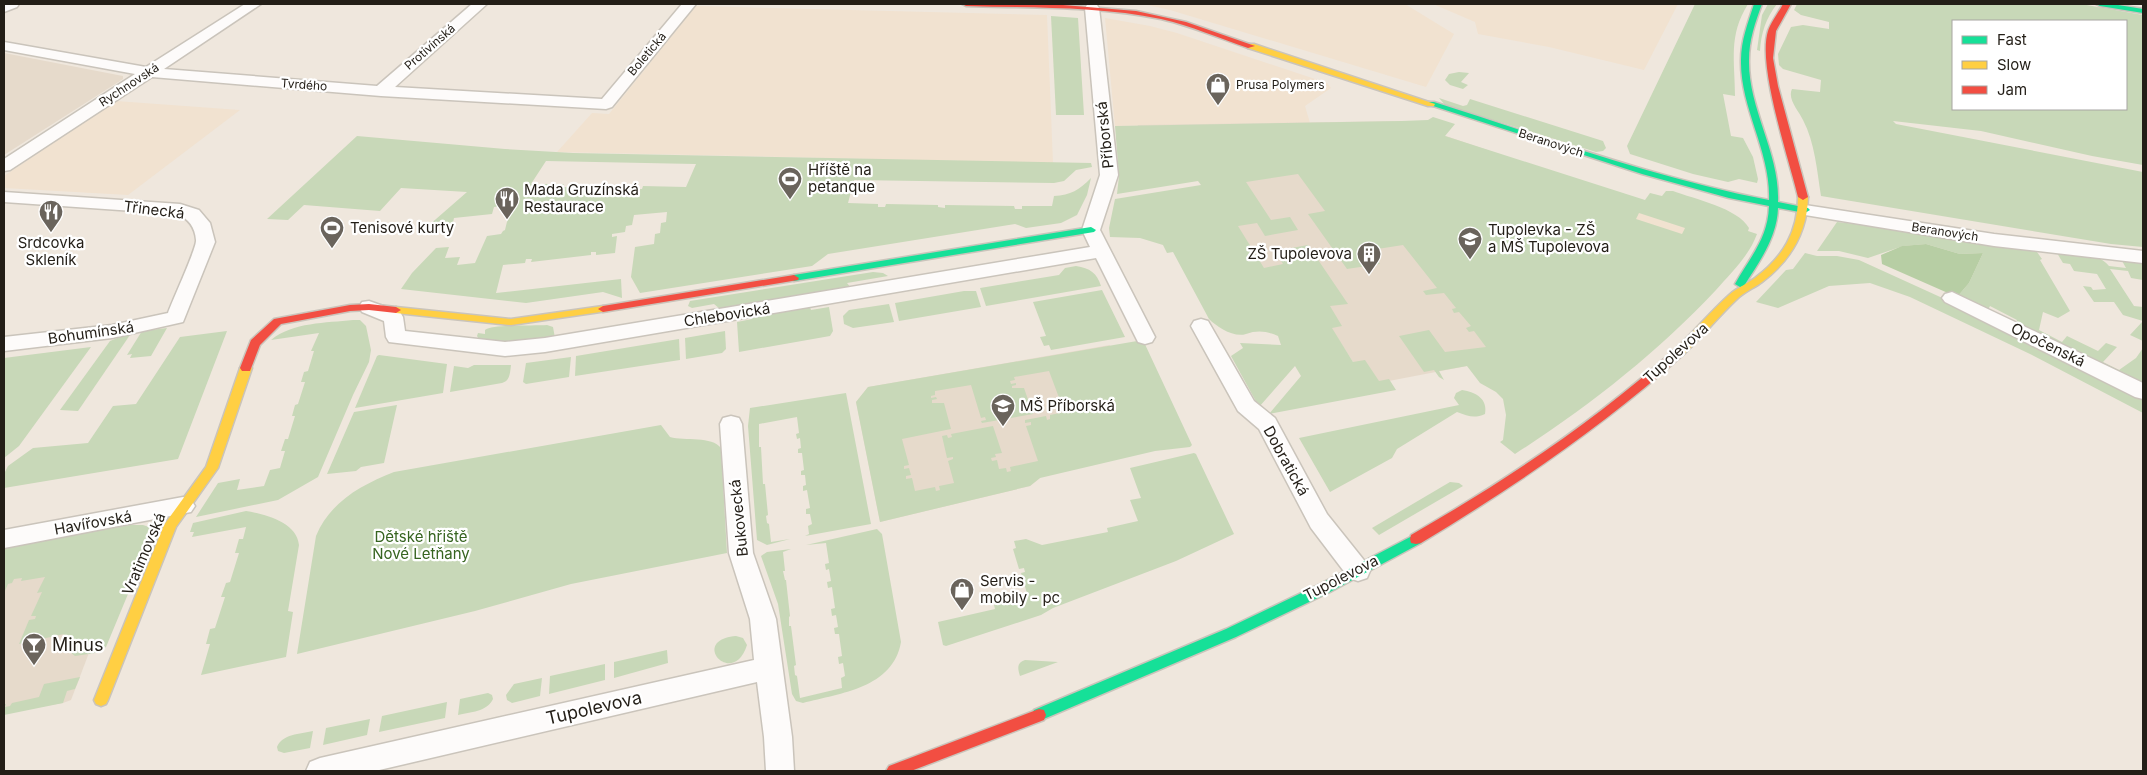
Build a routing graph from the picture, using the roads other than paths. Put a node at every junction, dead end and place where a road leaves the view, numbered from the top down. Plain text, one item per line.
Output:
1 (12, 4) edge
2 (254, 4) edge
3 (480, 4) edge
4 (689, 4) edge
5 (966, 4) edge
6 (1758, 4) edge
7 (1787, 4) edge
8 (2100, 4) edge
9 (4, 8) edge
10 (1092, 8) junction
11 (2143, 11) edge
12 (4, 46) edge
13 (148, 72) junction
14 (381, 91) junction
15 (606, 104) joint
16 (4, 166) edge
17 (4, 197) edge
18 (1774, 205) junction
19 (1805, 210) junction
20 (1092, 230) junction
21 (1102, 251) junction
22 (2143, 257) edge
23 (1735, 296) junction
24 (1952, 298) dead end
25 (369, 307) junction
26 (176, 317) joint
27 (278, 321) joint
28 (1201, 326) dead end
29 (1145, 337) dead end
30 (4, 344) edge
31 (2143, 392) edge
32 (731, 424) dead end
33 (183, 506) junction
34 (4, 539) edge
35 (1358, 571) junction
36 (768, 668) junction
37 (101, 700) dead end
38 (320, 771) edge
39 (780, 771) edge
40 (894, 771) edge

1 - 9 street
2 - 13 street, Rychnovská
3 - 14 street, Protivínská
4 - 15 street, Boletická
5 - 10 main road, Beranových
6 - 18 main road, Tupolevova
7 - 19 main road, Tupolevova
8 - 11 main road
10 - 18 main road, Beranových
10 - 20 street, Příborská
12 - 13 street, Tvrdého
13 - 14 street, Tvrdého
13 - 16 street, Rychnovská
14 - 15 street, Tvrdého
17 - 26 street, Třinecká
18 - 19 main road, Beranových
18 - 23 main road, Tupolevova
19 - 22 street, Beranových
19 - 23 main road, Tupolevova
20 - 21 street
20 - 25 main road, Chlebovická
21 - 25 street, Chlebovická
21 - 29 street
23 - 35 main road, Tupolevova
24 - 31 street, Opočenská
25 - 27 main road, Chlebovická
26 - 30 street, Bohumínská
27 - 33 main road, Vratimovská
28 - 35 street, Dobratická
32 - 36 street, Bukovecká
33 - 34 street, Havířovská
33 - 37 main road, Vratimovská
35 - 40 main road, Tupolevova
36 - 38 street, Tupolevova
36 - 39 street

